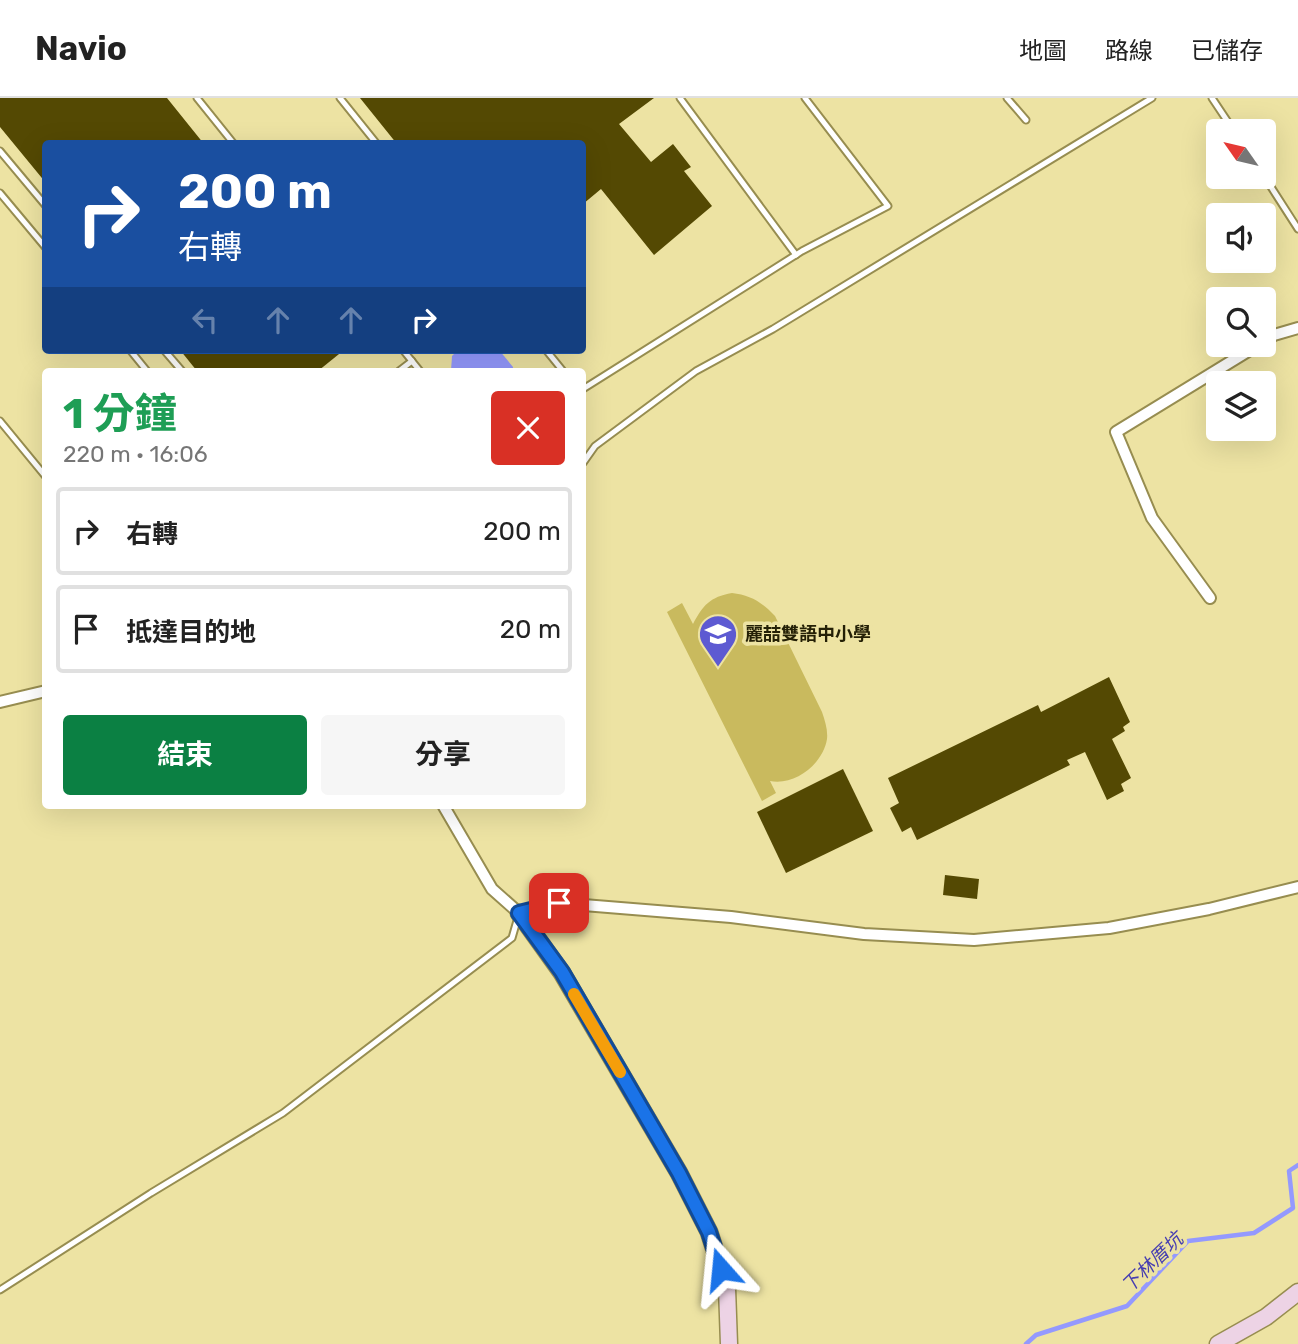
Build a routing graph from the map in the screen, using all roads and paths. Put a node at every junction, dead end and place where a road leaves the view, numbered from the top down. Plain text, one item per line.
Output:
1 (197, 98) edge
2 (340, 98) edge
3 (680, 98) edge
4 (805, 98) edge
5 (1007, 98) edge
6 (1152, 98) edge
7 (1212, 98) edge
8 (1226, 119) edge
9 (1026, 121) dead end
10 (231, 140) edge
11 (374, 140) edge
12 (0, 151) edge
13 (1272, 189) edge
14 (0, 193) edge
15 (42, 201) edge
16 (1298, 229) edge
17 (42, 243) edge
18 (796, 255) junction
19 (1298, 328) edge
20 (1276, 334) edge
21 (133, 354) edge
22 (167, 354) edge
23 (406, 354) edge
24 (549, 354) edge
25 (1238, 357) edge
26 (412, 361) junction
27 (145, 368) edge
28 (179, 368) edge
29 (403, 368) edge
30 (418, 368) edge
31 (561, 368) edge
32 (586, 387) edge
33 (0, 421) edge
34 (586, 459) edge
35 (42, 472) edge
36 (1210, 598) dead end
37 (42, 692) edge
38 (0, 702) edge
39 (445, 809) edge
40 (1298, 887) edge
41 (519, 913) junction
42 (0, 1290) edge
43 (1298, 1292) edge
44 (729, 1344) edge
45 (1218, 1344) edge

1 - 10 lane
2 - 11 lane
3 - 18 lane
4 - 18 lane
5 - 9 lane
6 - 34 lane
7 - 8 lane
12 - 15 lane
13 - 16 lane
14 - 17 lane
18 - 32 lane
19 - 20 street
21 - 27 lane
22 - 28 lane
23 - 26 lane
24 - 31 lane
25 - 36 street
26 - 29 lane
26 - 30 lane
33 - 35 lane
37 - 38 street
39 - 41 street
40 - 41 street
41 - 42 lane
41 - 44 street
43 - 45 street

